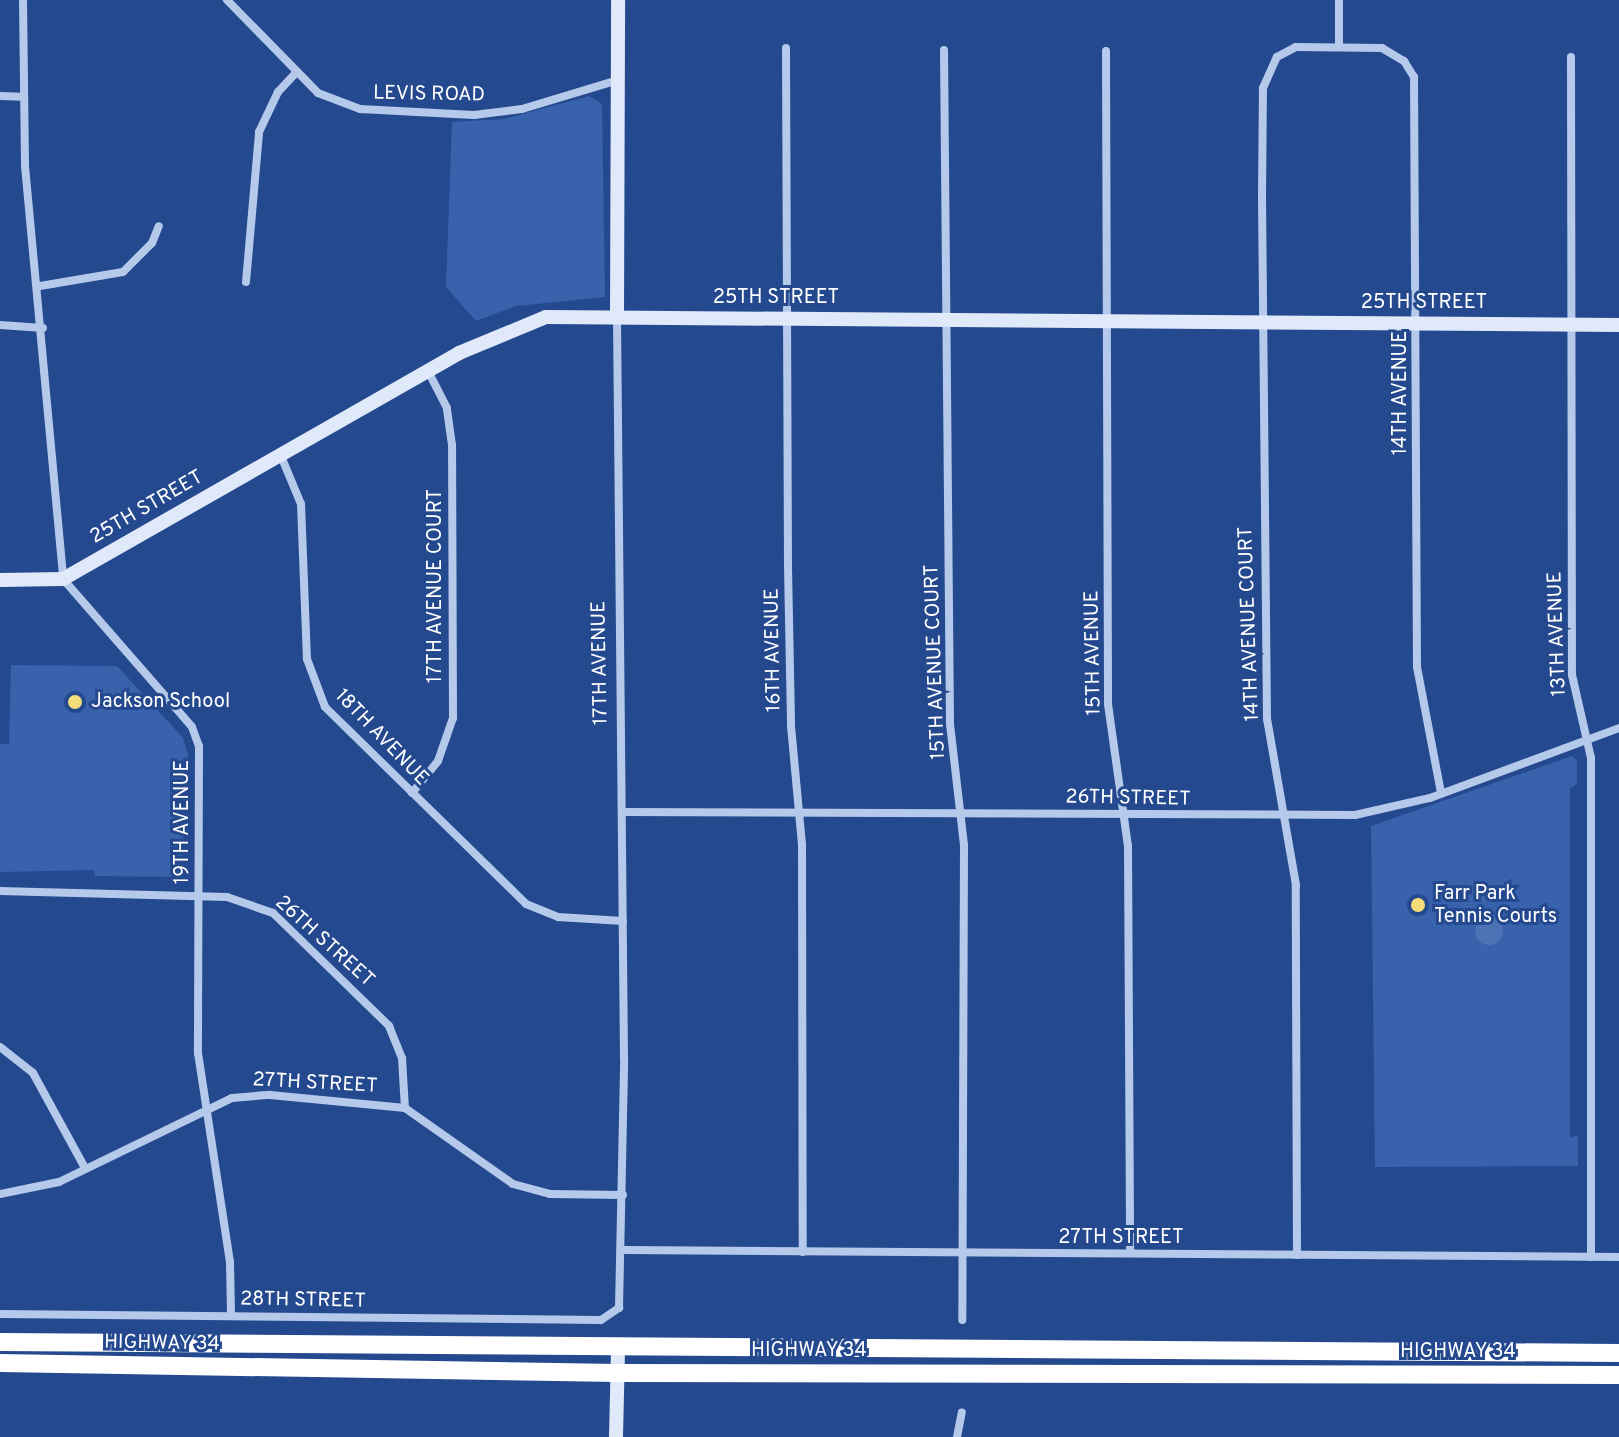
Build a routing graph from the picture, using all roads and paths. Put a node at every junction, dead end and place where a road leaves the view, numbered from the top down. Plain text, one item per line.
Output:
1 (23, 0) edge
2 (227, 0) edge
3 (618, 0) edge
4 (1339, 0) edge
5 (1339, 47) junction
6 (786, 48) dead end
7 (944, 50) dead end
8 (1106, 51) dead end
9 (1571, 57) dead end
10 (295, 74) junction
11 (619, 80) junction
12 (0, 96) edge
13 (23, 97) junction
14 (159, 226) dead end
15 (246, 282) dead end
16 (40, 286) junction
17 (617, 317) junction
18 (946, 318) junction
19 (787, 319) junction
20 (1106, 322) junction
21 (1264, 323) junction
22 (1417, 323) junction
23 (1570, 324) junction
24 (0, 325) edge
25 (1619, 325) edge
26 (43, 328) junction
27 (428, 371) junction
28 (281, 456) junction
29 (63, 579) junction
30 (0, 580) edge
31 (1619, 728) edge
32 (1587, 739) junction
33 (412, 793) junction
34 (1441, 793) junction
35 (622, 812) junction
36 (800, 812) junction
37 (962, 813) junction
38 (1124, 815) junction
39 (1286, 816) junction
40 (0, 891) edge
41 (199, 897) junction
42 (623, 921) junction
43 (0, 1047) edge
44 (405, 1108) junction
45 (206, 1109) junction
46 (85, 1168) junction
47 (0, 1194) edge
48 (623, 1195) junction
49 (624, 1250) junction
50 (803, 1252) junction
51 (963, 1253) junction
52 (1130, 1253) junction
53 (1297, 1255) junction
54 (1591, 1257) junction
55 (1619, 1257) edge
56 (0, 1314) edge
57 (231, 1316) junction
58 (606, 1319) joint
59 (962, 1320) dead end
60 (0, 1342) edge
61 (618, 1349) junction
62 (1619, 1353) edge
63 (0, 1363) edge
64 (617, 1373) junction
65 (1619, 1375) edge
66 (962, 1412) dead end
67 (616, 1437) edge
68 (957, 1437) edge

1 - 13 street
2 - 10 street, LEVIS ROAD
3 - 11 street, 17TH AVENUE
4 - 5 street
5 - 21 street, 14TH AVENUE COURT
5 - 22 street, 14TH AVENUE
6 - 19 street, 16TH AVENUE
7 - 18 street, 15TH AVENUE COURT
8 - 20 street, 15TH AVENUE
9 - 23 street, 13TH AVENUE
10 - 11 street, LEVIS ROAD
10 - 15 street
11 - 17 street, 17TH AVENUE
12 - 13 street
13 - 16 street
14 - 16 street
16 - 26 street
17 - 19 street, 25TH STREET
17 - 27 street, 25TH STREET
17 - 35 street, 17TH AVENUE
18 - 19 street, 25TH STREET
18 - 20 street, 25TH STREET
18 - 37 street, 15TH AVENUE COURT
19 - 36 street, 16TH AVENUE
20 - 21 street, 25TH STREET
20 - 38 street, 15TH AVENUE
21 - 22 street, 25TH STREET
21 - 39 street, 14TH AVENUE COURT
22 - 23 street, 25TH STREET
22 - 34 street, 14TH AVENUE
23 - 25 street, 25TH STREET
23 - 32 street, 13TH AVENUE
24 - 26 street
26 - 29 street
27 - 28 street, 25TH STREET
27 - 33 street, 17TH AVENUE COURT
28 - 29 street, 25TH STREET
28 - 33 street, 18TH AVENUE
29 - 30 street, 25TH STREET
29 - 41 street, 19TH AVENUE
31 - 32 street, 26TH STREET
32 - 34 street, 26TH STREET
32 - 54 street, 13TH AVENUE
33 - 42 street, 18TH AVENUE
34 - 39 street, 26TH STREET
35 - 36 street, 26TH STREET
35 - 42 street, 17TH AVENUE
36 - 37 street, 26TH STREET
36 - 50 street, 16TH AVENUE
37 - 38 street, 26TH STREET
37 - 51 street, 15TH AVENUE COURT
38 - 39 street, 26TH STREET
38 - 52 street, 15TH AVENUE
39 - 53 street, 14TH AVENUE COURT
40 - 41 street, 26TH STREET
41 - 44 street, 26TH STREET
41 - 45 street, 19TH AVENUE
42 - 48 street, 17TH AVENUE
43 - 46 street
44 - 45 street, 27TH STREET
44 - 48 street, 27TH STREET
45 - 46 street, 27TH STREET
45 - 57 street, 19TH AVENUE
46 - 47 street, 27TH STREET
48 - 49 street, 17TH AVENUE
49 - 50 street, 27TH STREET
49 - 58 street, 17TH AVENUE
50 - 51 street, 27TH STREET
51 - 52 street, 27TH STREET
51 - 59 street, 15TH AVENUE COURT
52 - 53 street, 27TH STREET
53 - 54 street, 27TH STREET
54 - 55 street, 27TH STREET
56 - 57 street, 28TH STREET
57 - 58 street, 28TH STREET
60 - 61 highway, HIGHWAY 34
61 - 62 highway, HIGHWAY 34
61 - 64 street
63 - 64 highway, HIGHWAY 34
64 - 65 highway, HIGHWAY 34
64 - 67 street
66 - 68 street

